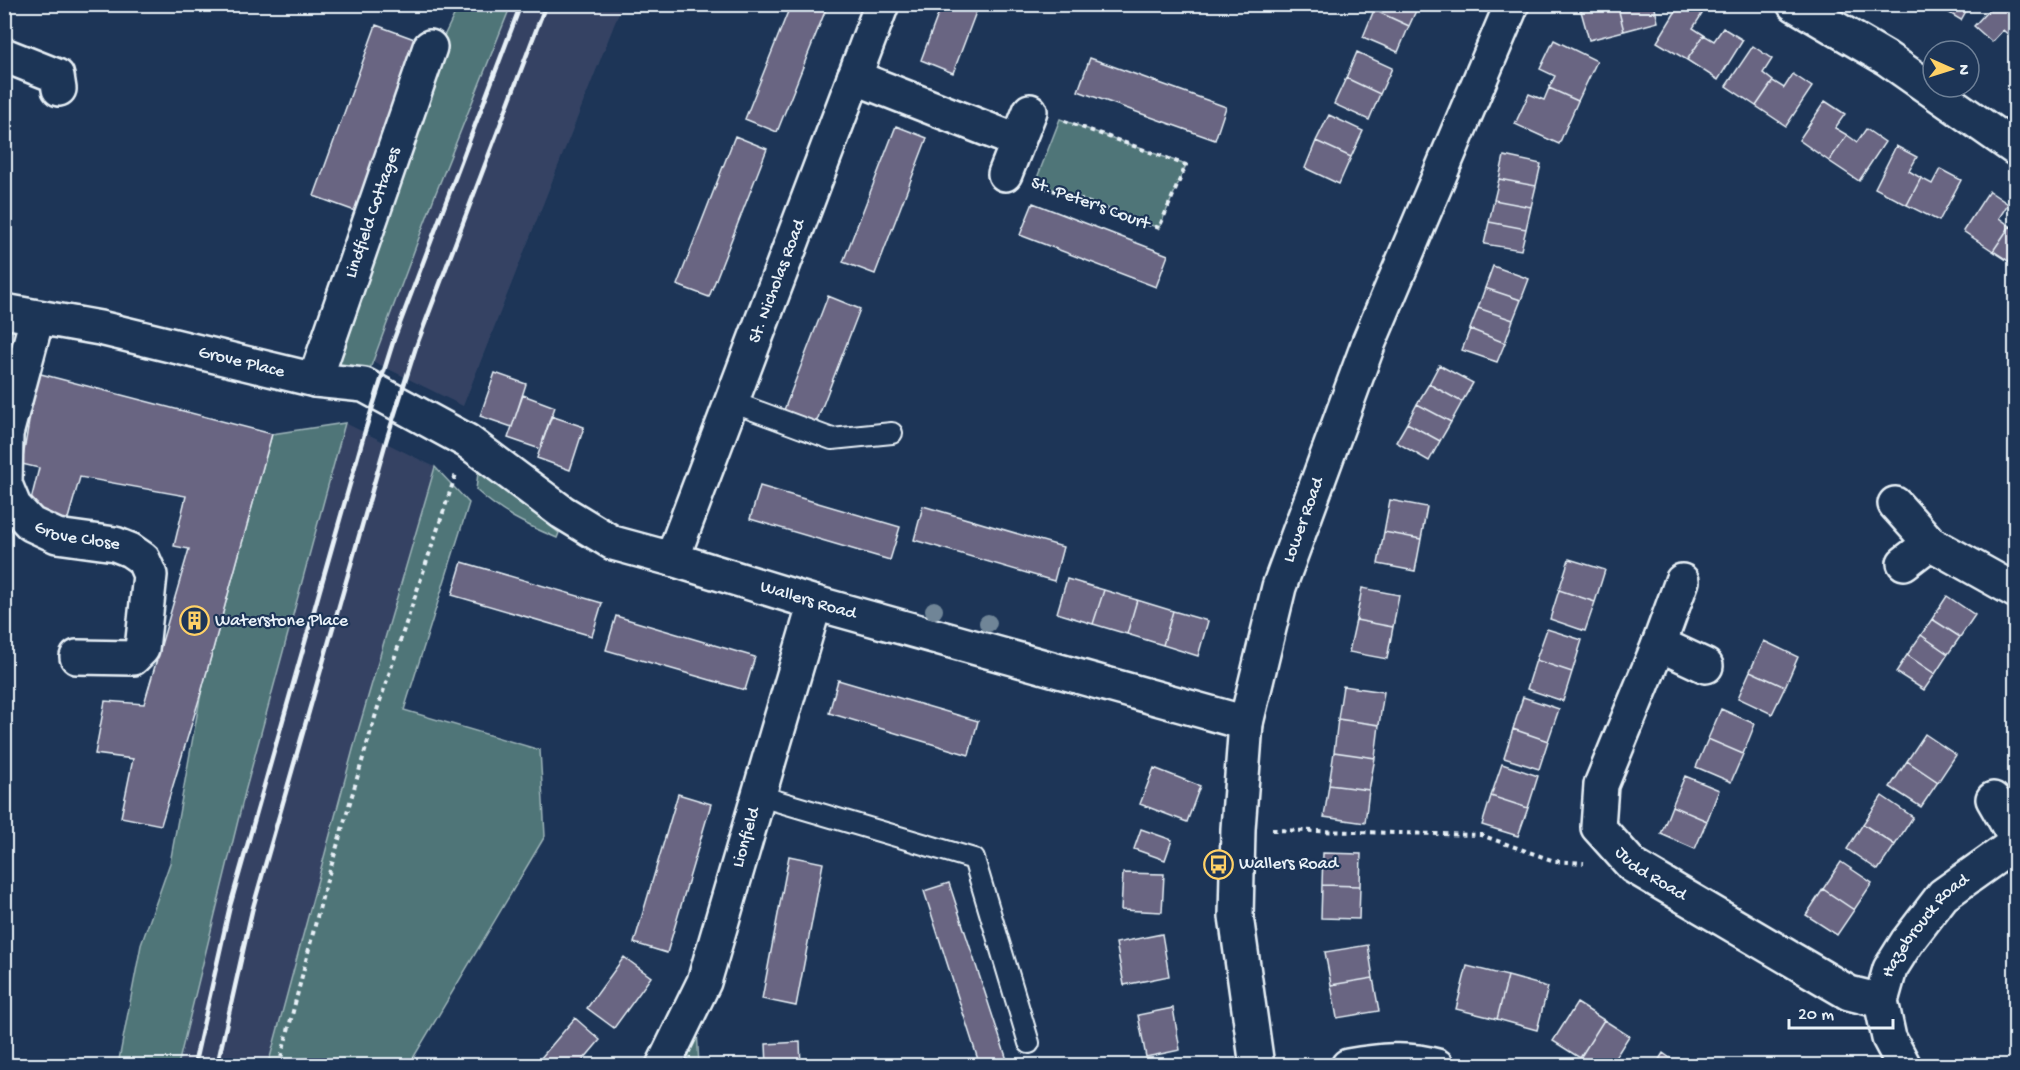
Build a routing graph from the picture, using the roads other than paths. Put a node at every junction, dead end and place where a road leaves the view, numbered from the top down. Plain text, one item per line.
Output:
1 (882, 4) edge
2 (1512, 4) edge
3 (1794, 4) edge
4 (430, 47) dead end
5 (4, 55) edge
6 (854, 77) junction
7 (59, 89) dead end
8 (1030, 111) road end
9 (1017, 141) junction
10 (2016, 149) edge
11 (1005, 174) road end
12 (4, 311) edge
13 (37, 318) junction
14 (315, 380) junction
15 (732, 402) junction
16 (892, 433) dead end
17 (467, 441) joint
18 (1895, 504) dead end
19 (1930, 543) junction
20 (672, 559) junction
21 (1904, 563) dead end
22 (1682, 581) dead end
23 (2016, 591) edge
24 (815, 603) junction
25 (1659, 644) junction
26 (77, 657) dead end
27 (1706, 666) dead end
28 (1246, 723) junction
29 (760, 796) junction
30 (1993, 799) dead end
31 (2016, 841) edge
32 (1881, 1002) junction
33 (1029, 1043) dead end
34 (663, 1065) edge
35 (1257, 1065) edge
36 (1348, 1065) edge
37 (1437, 1065) edge
38 (1904, 1065) edge

1 - 6 street, St. Nicholas Road
2 - 28 street, Lower Road
3 - 10 street
4 - 14 street, Lindfield Cottages
5 - 7 street
6 - 9 street
6 - 15 street, St. Nicholas Road
8 - 9 street
9 - 11 street
12 - 13 street, Grove Place
13 - 14 street, Grove Place
13 - 26 street, Grove Close
14 - 17 street, Grove Place
15 - 16 lane
15 - 20 street, St. Nicholas Road
17 - 20 street, Wallers Road
18 - 19 street
19 - 21 street
19 - 23 street
20 - 24 street, Wallers Road
22 - 25 street, Judd Road
24 - 28 street, Wallers Road
24 - 29 street, Lionfield
25 - 27 street
25 - 32 street, Judd Road
28 - 35 street, Lower Road
29 - 33 lane
29 - 34 street, Lionfield
30 - 31 street, Hazebrouck Road
31 - 32 street, Hazebrouck Road
32 - 38 street, Hazebrouck Road
36 - 37 street

